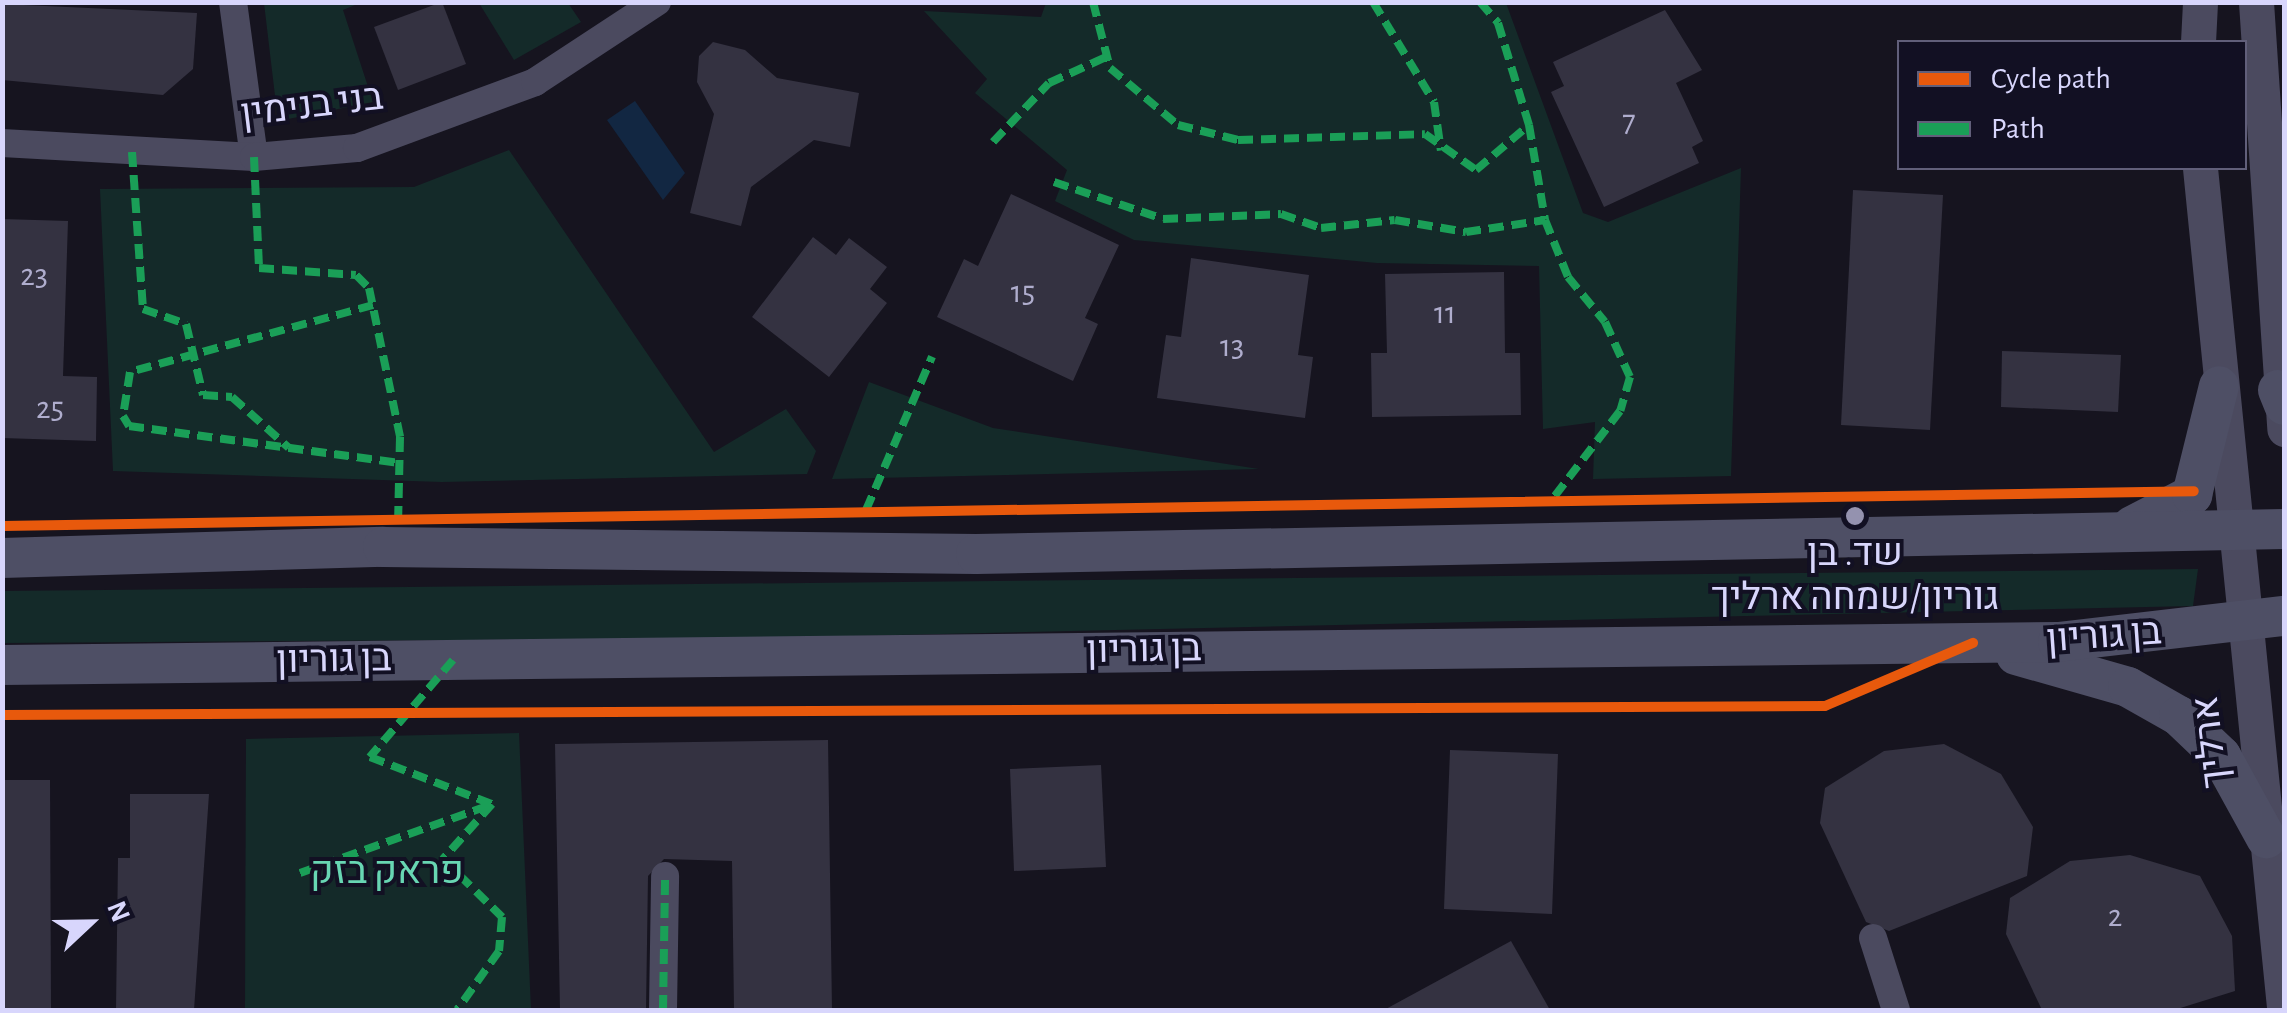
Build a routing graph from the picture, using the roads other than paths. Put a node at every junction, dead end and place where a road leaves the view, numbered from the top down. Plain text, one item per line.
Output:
1 (234, 2) edge
2 (657, 2) edge
3 (2200, 2) edge
4 (2256, 2) edge
5 (2198, 40) edge
6 (2, 143) edge
7 (254, 157) junction
8 (2200, 170) edge
9 (2219, 386) junction
10 (2282, 408) edge
11 (2284, 528) edge
12 (2234, 530) junction
13 (2112, 532) junction
14 (2, 558) edge
15 (2284, 616) edge
16 (2241, 624) junction
17 (1973, 643) junction
18 (2, 666) edge
19 (2266, 838) junction
20 (665, 876) dead end
21 (1874, 938) dead end
22 (2284, 1007) edge
23 (663, 1010) edge
24 (1896, 1010) edge

1 - 7 street
2 - 7 street, בני בנימין
3 - 5 street
4 - 10 street
6 - 7 street, בני בנימין
8 - 9 street, ארליך
9 - 12 street, ארליך
9 - 13 main road
11 - 12 main road
12 - 13 main road
12 - 16 street, ארליך
13 - 14 main road
15 - 16 main road, בן גוריון
16 - 17 main road, בן גוריון
16 - 19 street, ארליך
17 - 18 main road, בן גוריון
17 - 19 main road
19 - 22 street, ארליך
20 - 23 street
21 - 24 street

